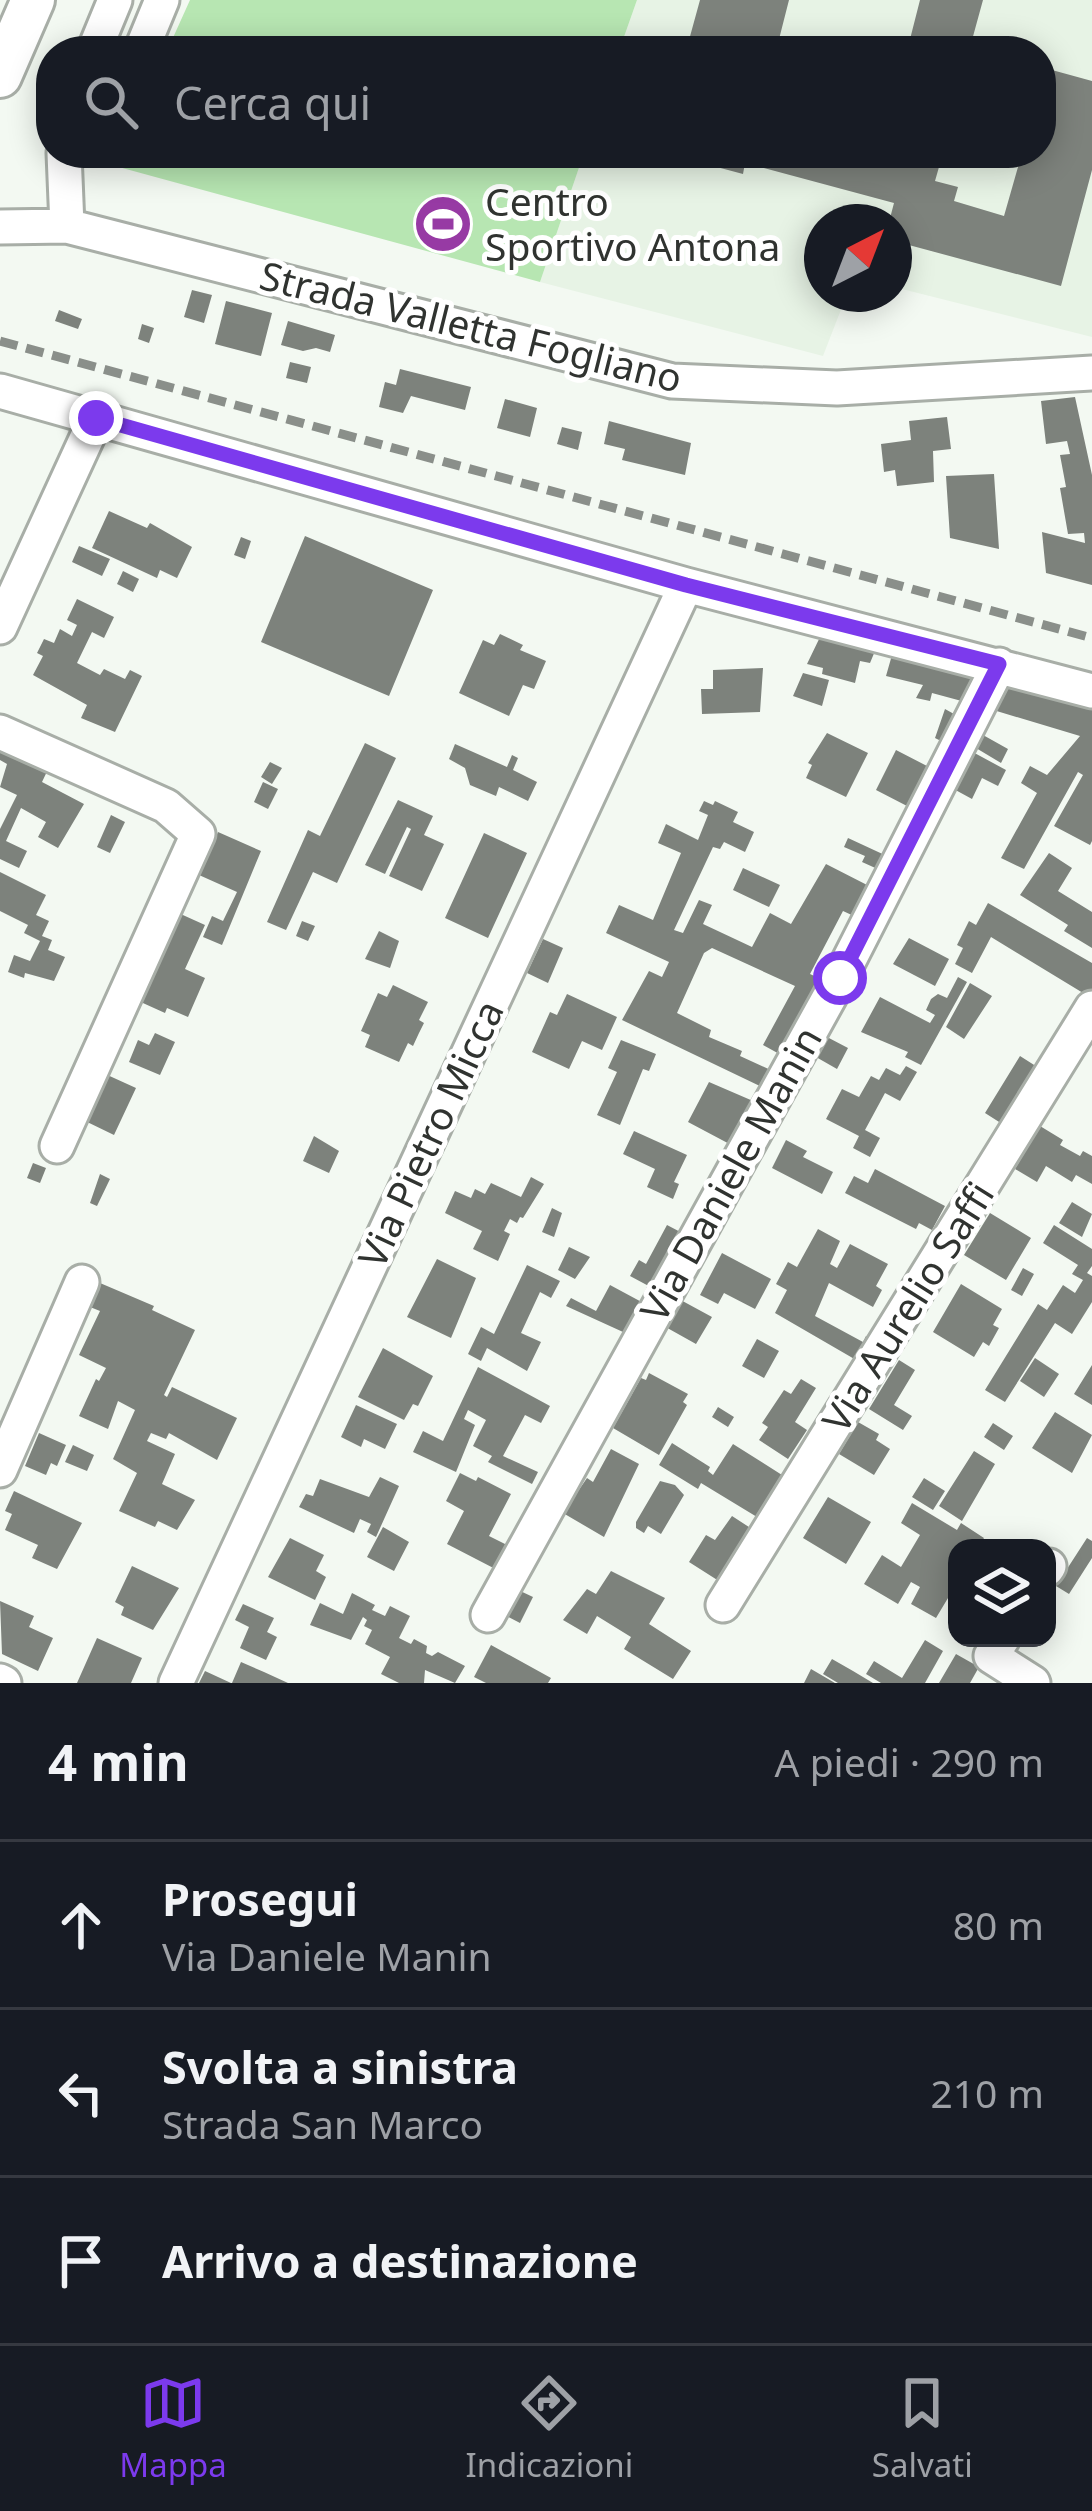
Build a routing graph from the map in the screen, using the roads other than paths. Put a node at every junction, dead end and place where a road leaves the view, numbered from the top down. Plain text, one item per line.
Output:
1 (33, 0) edge
2 (115, 0) edge
3 (162, 0) edge
4 (100, 36) edge
5 (147, 36) edge
6 (0, 76) edge
7 (65, 168) edge
8 (67, 226) junction
9 (0, 227) edge
10 (1092, 373) edge
11 (0, 391) edge
12 (96, 418) junction
13 (686, 585) junction
14 (0, 627) edge
15 (999, 664) junction
16 (1092, 691) edge
17 (0, 732) edge
18 (1092, 1008) edge
19 (57, 1146) dead end
20 (82, 1282) dead end
21 (0, 1470) edge
22 (723, 1605) dead end
23 (488, 1615) dead end
24 (997, 1647) edge
25 (176, 1683) edge
26 (1033, 1683) edge

1 - 6 main road
2 - 4 street
3 - 5 street
7 - 8 street
8 - 9 street, Strada Valletta Fogliano
8 - 10 street, Strada Valletta Fogliano
11 - 12 street
12 - 13 street
12 - 14 street
13 - 15 street
13 - 25 street, Via Pietro Micca
15 - 16 street
15 - 23 street, Via Daniele Manin
17 - 19 street
18 - 22 street, Via Aurelio Saffi
20 - 21 street
24 - 26 street

